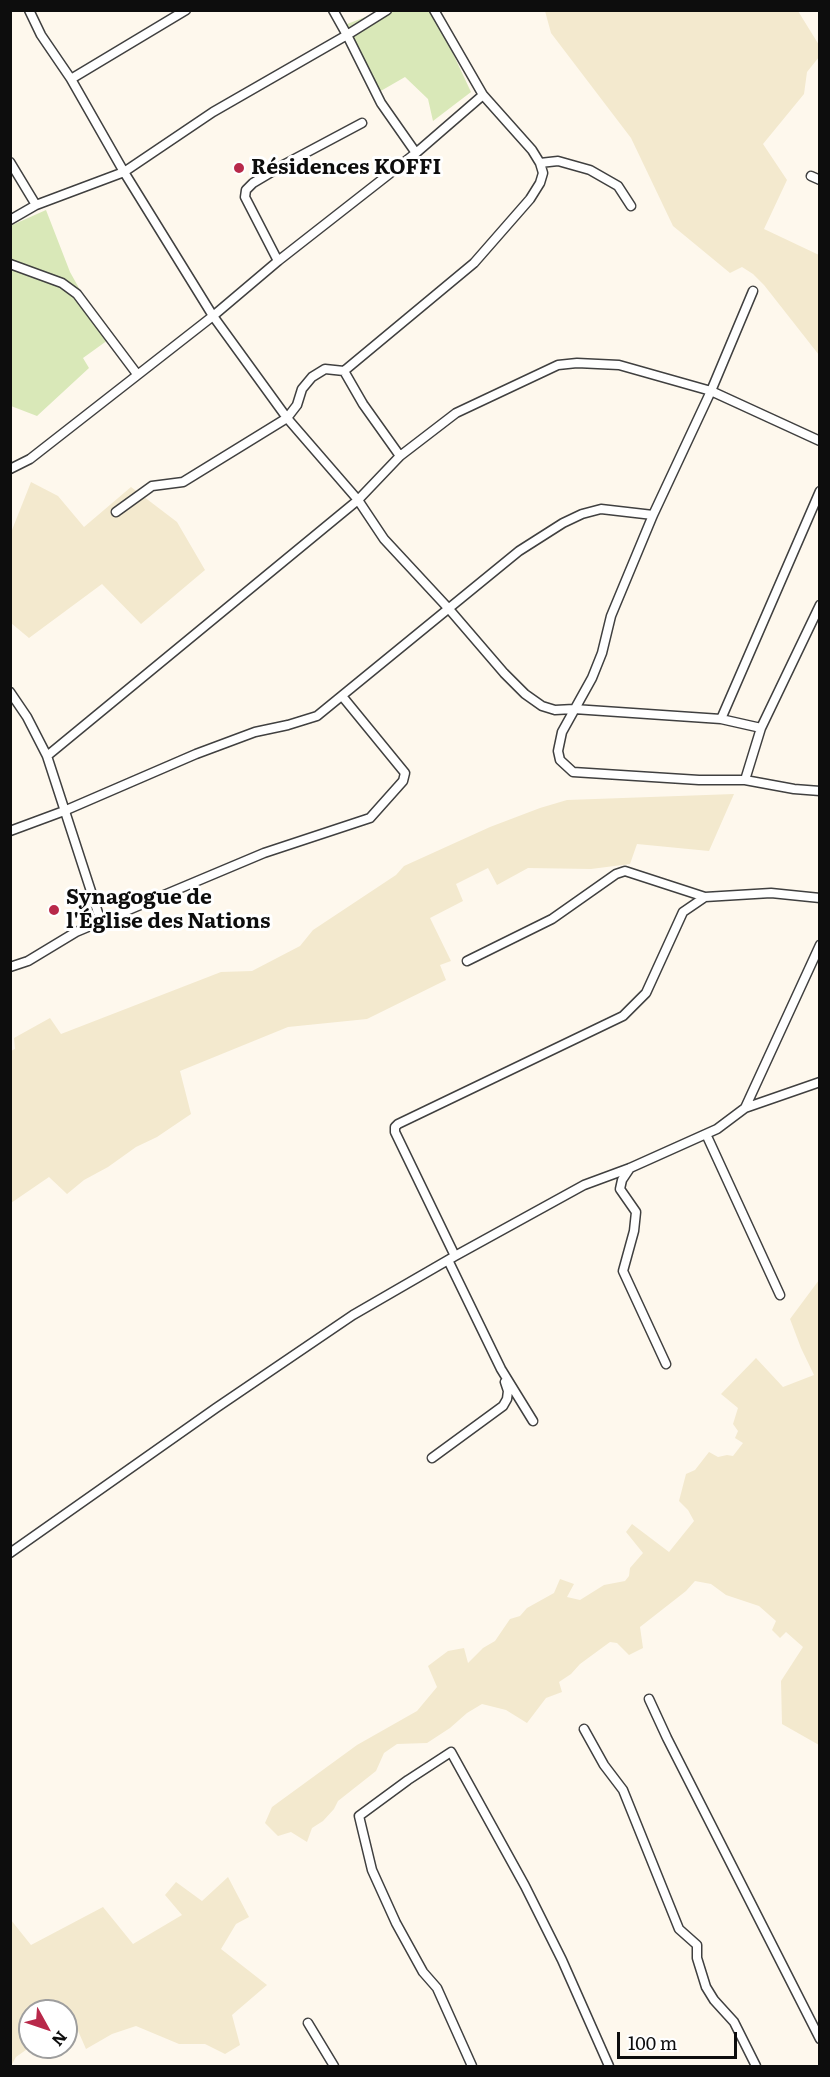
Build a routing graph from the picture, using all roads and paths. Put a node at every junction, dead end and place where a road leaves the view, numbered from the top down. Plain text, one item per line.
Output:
1 (28, 10) edge
2 (186, 10) edge
3 (333, 10) edge
4 (387, 10) edge
5 (434, 10) edge
6 (347, 35) junction
7 (71, 79) junction
8 (483, 95) junction
9 (362, 123) dead end
10 (416, 153) junction
11 (10, 162) edge
12 (540, 163) junction
13 (124, 172) junction
14 (36, 205) junction
15 (631, 206) dead end
16 (10, 220) edge
17 (278, 261) junction
18 (10, 264) edge
19 (753, 291) dead end
20 (213, 316) junction
21 (344, 371) junction
22 (137, 374) junction
23 (711, 391) junction
24 (287, 418) junction
25 (819, 441) edge
26 (400, 456) junction
27 (10, 469) edge
28 (819, 491) edge
29 (358, 500) junction
30 (116, 512) dead end
31 (653, 515) junction
32 (819, 605) edge
33 (449, 609) junction
34 (10, 692) edge
35 (342, 696) junction
36 (574, 709) junction
37 (721, 719) junction
38 (761, 728) junction
39 (47, 756) junction
40 (745, 780) junction
41 (819, 791) edge
42 (64, 811) junction
43 (10, 831) edge
44 (705, 897) junction
45 (819, 898) edge
46 (101, 922) junction
47 (819, 945) edge
48 (467, 961) dead end
49 (10, 967) edge
50 (819, 1082) edge
51 (745, 1108) junction
52 (706, 1134) junction
53 (630, 1168) junction
54 (451, 1258) junction
55 (780, 1295) dead end
56 (666, 1364) dead end
57 (501, 1369) junction
58 (534, 1421) dead end
59 (432, 1458) dead end
60 (10, 1553) edge
61 (649, 1699) dead end
62 (584, 1729) dead end
63 (308, 2023) dead end
64 (819, 2039) edge
65 (334, 2067) edge
66 (472, 2067) edge
67 (609, 2067) edge
68 (756, 2067) edge

1 - 7 street
2 - 7 street
3 - 6 street
4 - 6 street
5 - 8 street
6 - 10 street
6 - 13 street
7 - 13 street
8 - 10 street
8 - 12 street
9 - 17 street
10 - 17 street
11 - 14 street
12 - 15 street
12 - 21 street
13 - 14 street
13 - 20 street
14 - 16 street
17 - 20 street
18 - 22 street
19 - 23 street
20 - 22 street
20 - 24 street
21 - 24 street
21 - 26 street
22 - 27 street
23 - 25 street
23 - 26 street
23 - 31 street
24 - 29 street
24 - 30 street
26 - 29 street
28 - 37 street
29 - 33 street
29 - 39 street
31 - 33 street
31 - 36 street
32 - 38 street
33 - 35 street
33 - 36 street
34 - 39 street
35 - 42 street
35 - 46 street
36 - 37 street
36 - 40 street
37 - 38 street
38 - 40 street
39 - 42 street
40 - 41 street
42 - 43 street
42 - 46 street
44 - 45 street
44 - 48 street
44 - 54 street
46 - 49 street
47 - 51 street
50 - 51 street
51 - 52 street
52 - 53 street
52 - 55 street
53 - 54 street
53 - 56 street
54 - 57 street
54 - 60 street
57 - 58 street
57 - 59 street
61 - 64 street
62 - 68 street
63 - 65 street
66 - 67 street

